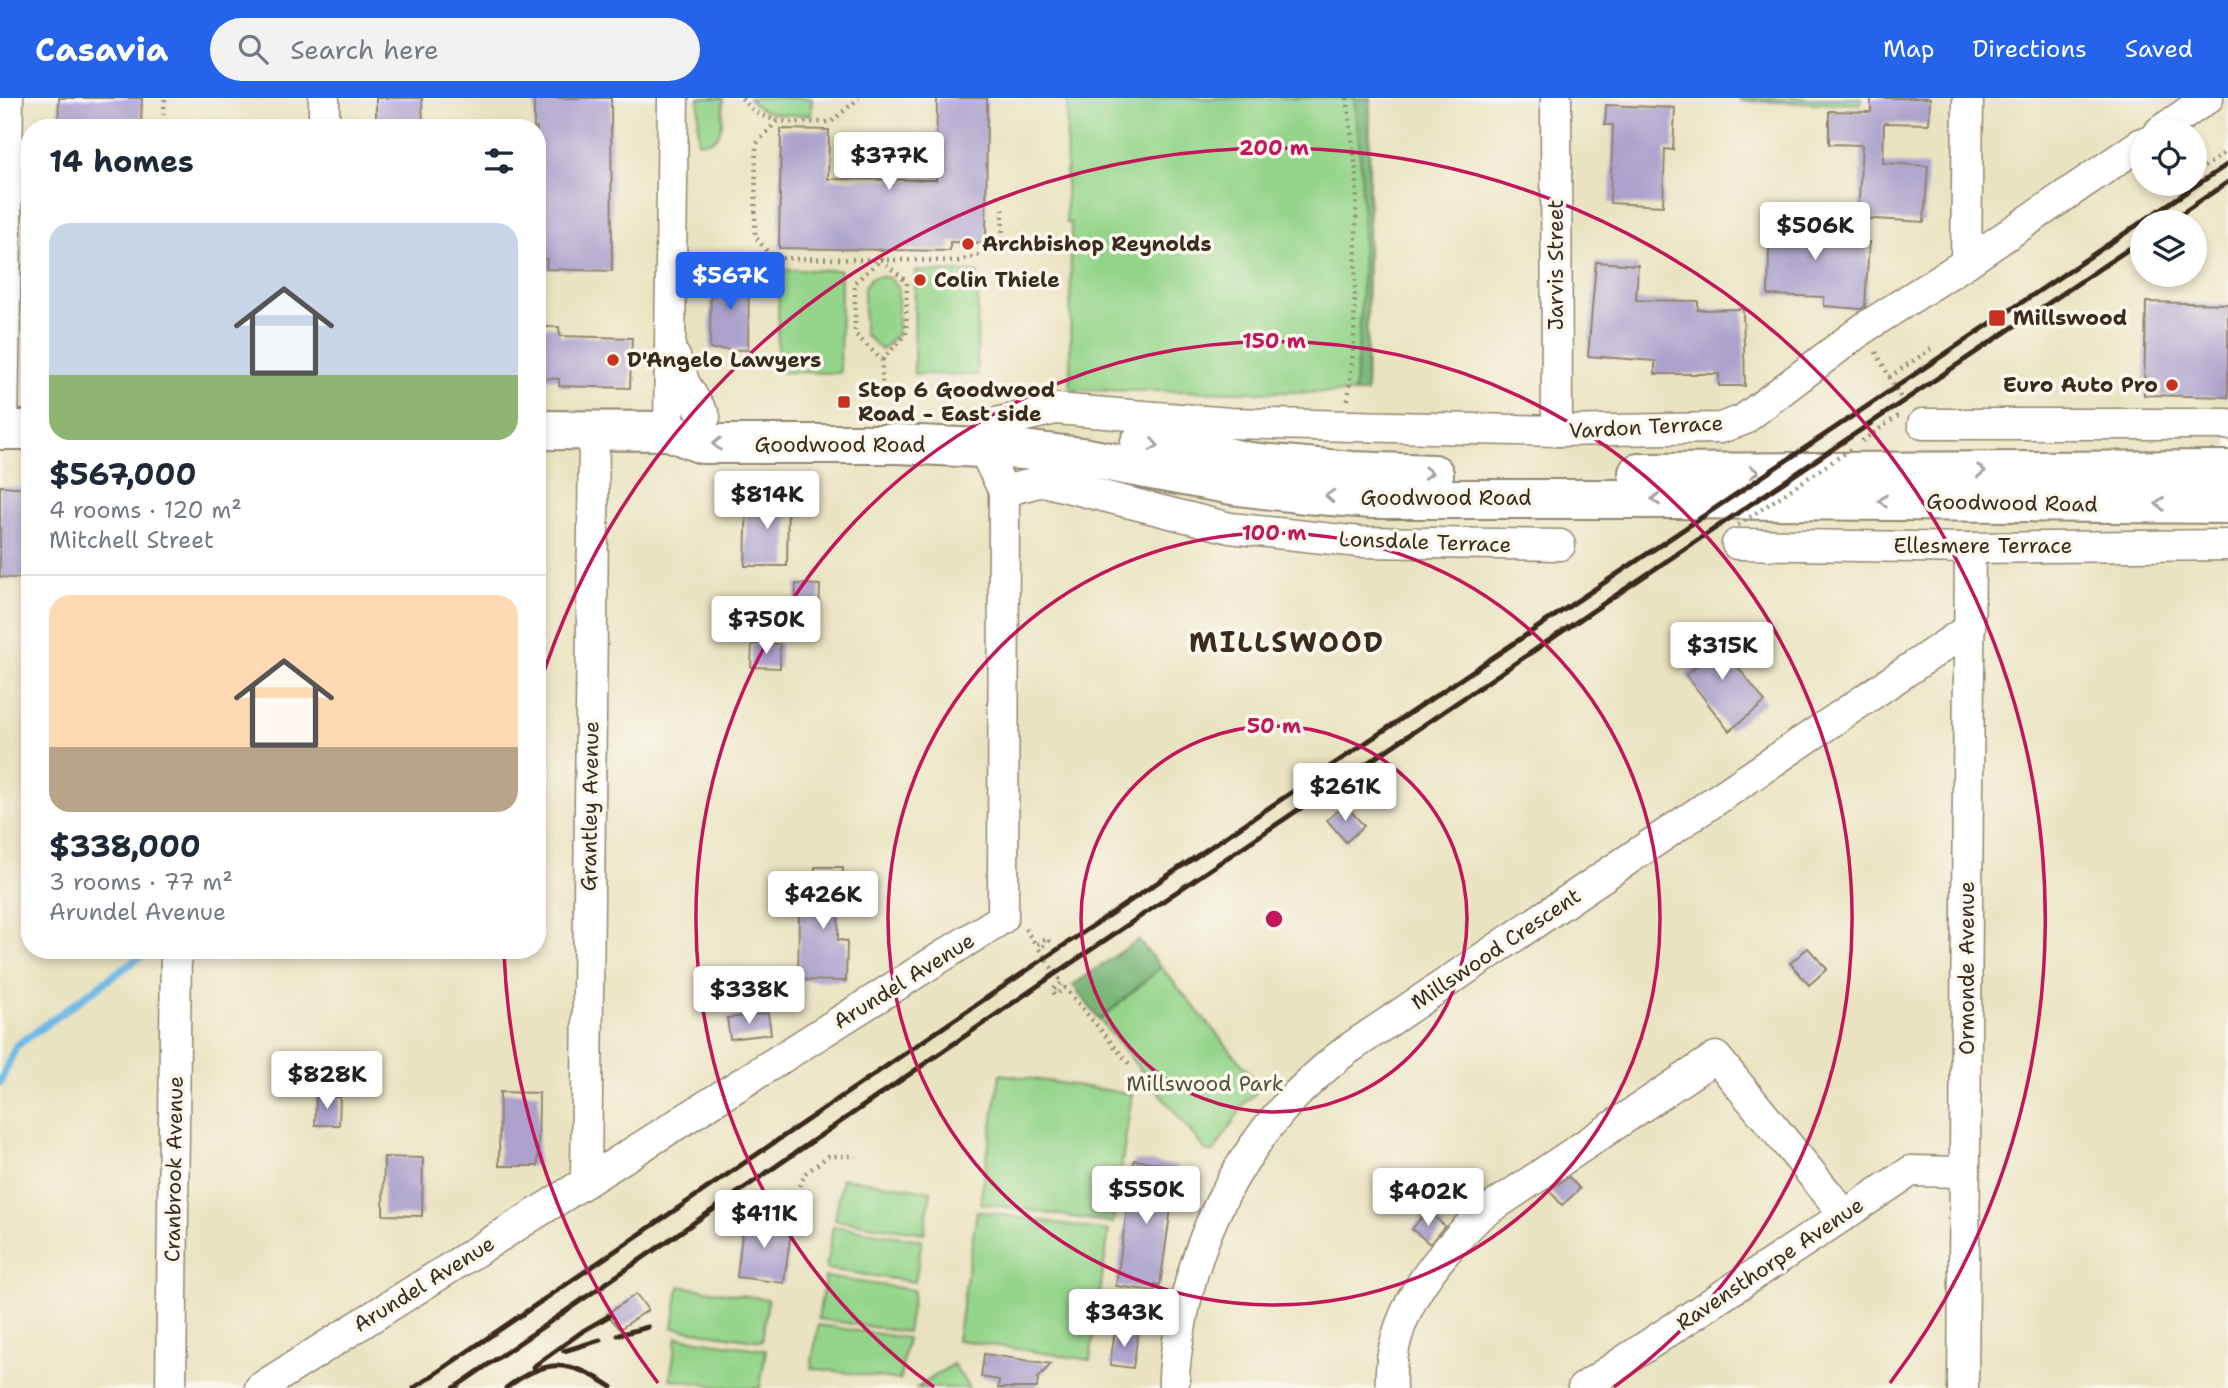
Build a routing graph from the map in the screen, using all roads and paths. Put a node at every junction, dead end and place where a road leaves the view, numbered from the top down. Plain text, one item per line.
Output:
1 (8, 98) edge
2 (165, 98) edge
3 (324, 98) edge
4 (673, 98) edge
5 (742, 98) edge
6 (859, 98) edge
7 (1347, 98) edge
8 (1556, 98) edge
9 (1968, 98) edge
10 (2208, 98) edge
11 (163, 119) edge
12 (324, 119) edge
13 (2177, 119) edge
14 (777, 121) junction
15 (2130, 151) edge
16 (2228, 151) edge
17 (2207, 165) edge
18 (1003, 205) dead end
19 (881, 250) dead end
20 (772, 258) junction
21 (881, 260) junction
22 (1966, 263) junction
23 (693, 267) dead end
24 (1864, 328) junction
25 (670, 347) junction
26 (1931, 349) dead end
27 (882, 360) junction
28 (1889, 377) junction
29 (882, 394) dead end
30 (705, 417) junction
31 (1923, 424) dead end
32 (2228, 424) edge
33 (1345, 426) junction
34 (11, 430) edge
35 (546, 430) edge
36 (594, 431) junction
37 (669, 431) junction
38 (1556, 431) junction
39 (986, 436) junction
40 (1220, 438) junction
41 (2228, 470) edge
42 (1004, 491) junction
43 (2228, 504) edge
44 (1737, 534) joint
45 (1560, 545) dead end
46 (2228, 545) edge
47 (1970, 548) junction
48 (1970, 628) junction
49 (1003, 918) junction
50 (176, 959) edge
51 (1131, 1066) dead end
52 (856, 1156) dead end
53 (1965, 1172) junction
54 (586, 1182) junction
55 (1845, 1214) junction
56 (792, 1220) dead end
57 (171, 1388) edge
58 (260, 1388) edge
59 (1174, 1388) edge
60 (1391, 1388) edge
61 (1583, 1388) edge
62 (1964, 1388) edge

1 - 34 street
2 - 11 path
3 - 12 street
4 - 25 street
5 - 14 path
6 - 14 path
7 - 33 path
8 - 38 street, Jarvis Street
9 - 22 street
10 - 13 street
14 - 20 path
15 - 22 street, Vardon Terrace
16 - 17 path
18 - 21 path
19 - 21 path
20 - 21 path
20 - 23 path
21 - 27 path
21 - 27 path
22 - 24 street, Vardon Terrace
24 - 28 path
24 - 38 street, Vardon Terrace
25 - 30 street
25 - 37 street
26 - 28 path
27 - 29 path
28 - 44 path, bridge
30 - 37 main road, Goodwood Road
30 - 39 main road, Goodwood Road
31 - 32 street
33 - 38 street, Vardon Terrace
33 - 40 street, Vardon Terrace
35 - 36 main road, Goodwood Road
36 - 37 main road, Goodwood Road
36 - 54 street, Grantley Avenue
39 -> 37 main road, Goodwood Road
39 - 40 main road, Goodwood Road
39 - 42 street
43 -> 39 main road, Goodwood Road
40 -> 41 main road, Goodwood Road
42 - 45 street, Lonsdale Terrace
42 - 49 street
44 - 47 street, Ellesmere Terrace
46 - 47 street, Ellesmere Terrace
47 - 48 street, Ormonde Avenue
48 - 53 street, Ormonde Avenue
48 - 59 street, Millswood Crescent
49 - 51 path
49 - 54 street, Arundel Avenue
50 - 57 street, Cranbrook Avenue
52 - 56 path
53 - 55 street, Ravensthorpe Avenue
53 - 62 street, Ormonde Avenue
54 - 58 street, Arundel Avenue
55 - 60 street
55 - 61 street, Ravensthorpe Avenue

